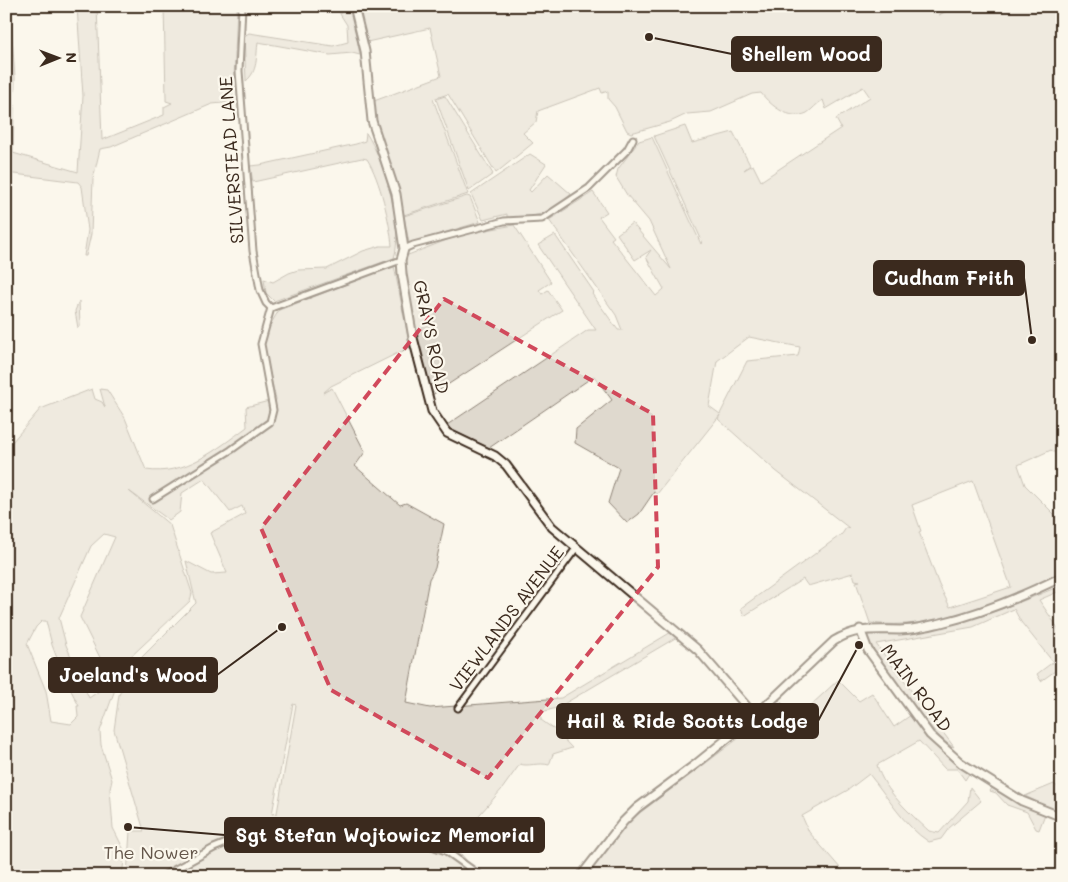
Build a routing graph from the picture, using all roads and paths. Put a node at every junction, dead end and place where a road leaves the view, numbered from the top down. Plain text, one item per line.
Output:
1 (242, 6) edge
2 (354, 6) edge
3 (633, 139) dead end
4 (404, 249) junction
5 (401, 260) junction
6 (271, 308) junction
7 (153, 499) dead end
8 (578, 547) junction
9 (1062, 577) edge
10 (860, 629) junction
11 (458, 708) dead end
12 (755, 716) junction
13 (1062, 817) edge
14 (163, 876) edge
15 (480, 876) edge
16 (581, 876) edge

1 - 6 street, SILVERSTEAD LANE
2 - 4 street, GRAYS ROAD
3 - 4 street
4 - 5 street, GRAYS ROAD
5 - 6 street
5 - 8 street, GRAYS ROAD
6 - 7 street
8 - 11 street, VIEWLANDS AVENUE
8 - 12 street, GRAYS ROAD
9 - 10 street
10 - 12 street
10 - 13 street, MAIN ROAD
12 - 16 street
14 - 15 street

